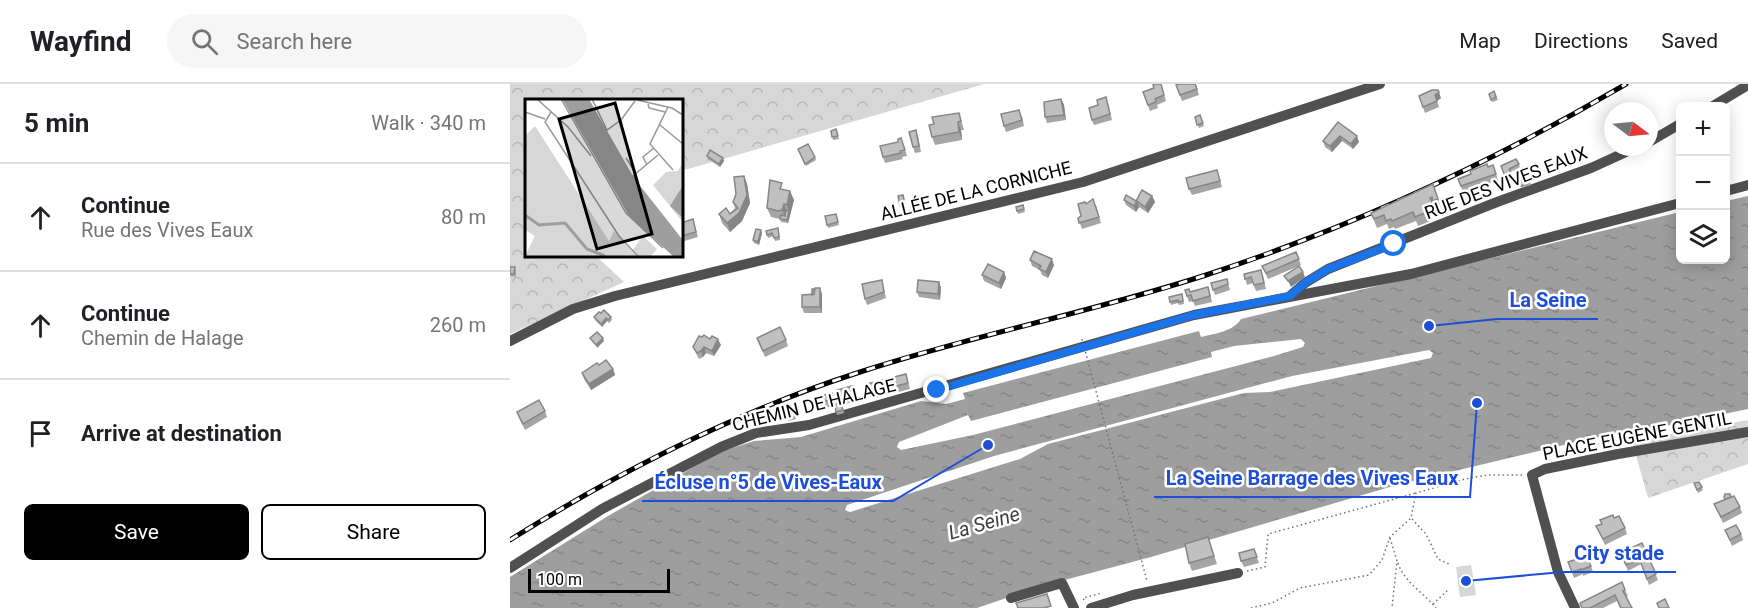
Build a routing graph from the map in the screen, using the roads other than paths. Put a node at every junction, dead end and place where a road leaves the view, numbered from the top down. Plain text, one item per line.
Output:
1 (1380, 84) edge
2 (1748, 85) edge
3 (1720, 102) edge
4 (1676, 126) edge
5 (1658, 137) edge
6 (1617, 156) edge
7 (1748, 185) edge
8 (1730, 190) edge
9 (1676, 204) edge
10 (1290, 296) junction
11 (510, 341) edge
12 (1748, 432) edge
13 (510, 568) edge
14 (1238, 573) road end
15 (1011, 598) dead end
16 (1074, 608) edge
17 (1091, 608) edge
18 (1575, 608) edge

1 - 11 street, ALLÉE DE LA CORNICHE
2 - 3 street
4 - 5 street
6 - 10 street, RUE DES VIVES EAUX
7 - 8 street
9 - 10 street, CHEMIN DE HALAGE
10 - 13 street, CHEMIN DE HALAGE
12 - 18 street, PLACE EUGÈNE GENTIL
14 - 17 street
15 - 16 street

